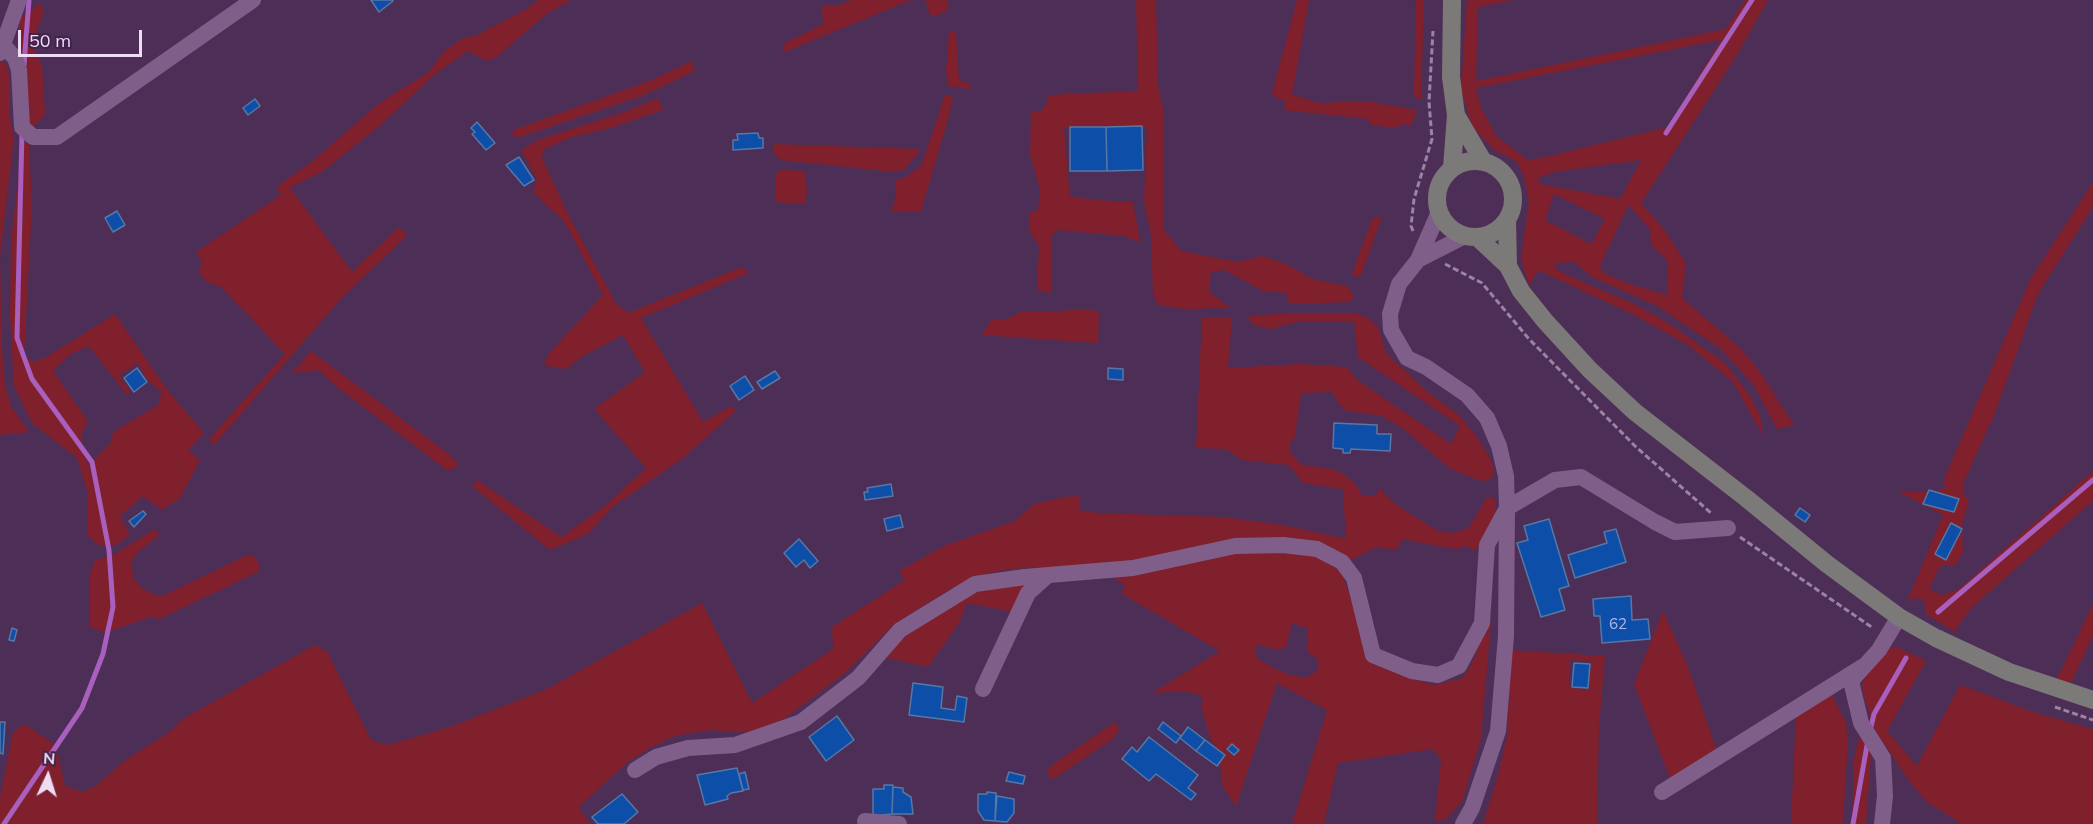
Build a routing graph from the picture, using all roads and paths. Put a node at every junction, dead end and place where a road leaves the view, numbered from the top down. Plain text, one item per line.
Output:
1 (19, 0) edge
2 (253, 0) edge
3 (1452, 0) edge
4 (2, 49) edge
5 (1456, 116) junction
6 (1484, 161) junction
7 (1452, 168) junction
8 (1439, 212) junction
9 (1507, 220) junction
10 (1471, 236) junction
11 (1418, 261) junction
12 (1508, 266) junction
13 (1508, 508) junction
14 (1728, 528) dead end
15 (1048, 575) junction
16 (1899, 617) junction
17 (1862, 667) junction
18 (983, 689) dead end
19 (2093, 700) edge
20 (635, 770) dead end
21 (1662, 792) dead end
22 (865, 821) dead end
23 (899, 824) edge
24 (1463, 824) edge
25 (1882, 824) edge

1 - 4 street
2 - 4 street
3 - 5 street
5 - 6 street
5 - 7 street
6 - 7 street
6 - 9 street
7 - 8 street
8 - 10 street
8 - 11 street
9 - 10 street
9 - 12 street
10 - 11 street
10 - 12 street
11 - 13 street
12 - 16 street
13 - 14 street
13 - 15 street
13 - 24 street
15 - 18 street
15 - 20 street
16 - 17 street
16 - 19 street
17 - 21 street
17 - 25 street
22 - 23 street

